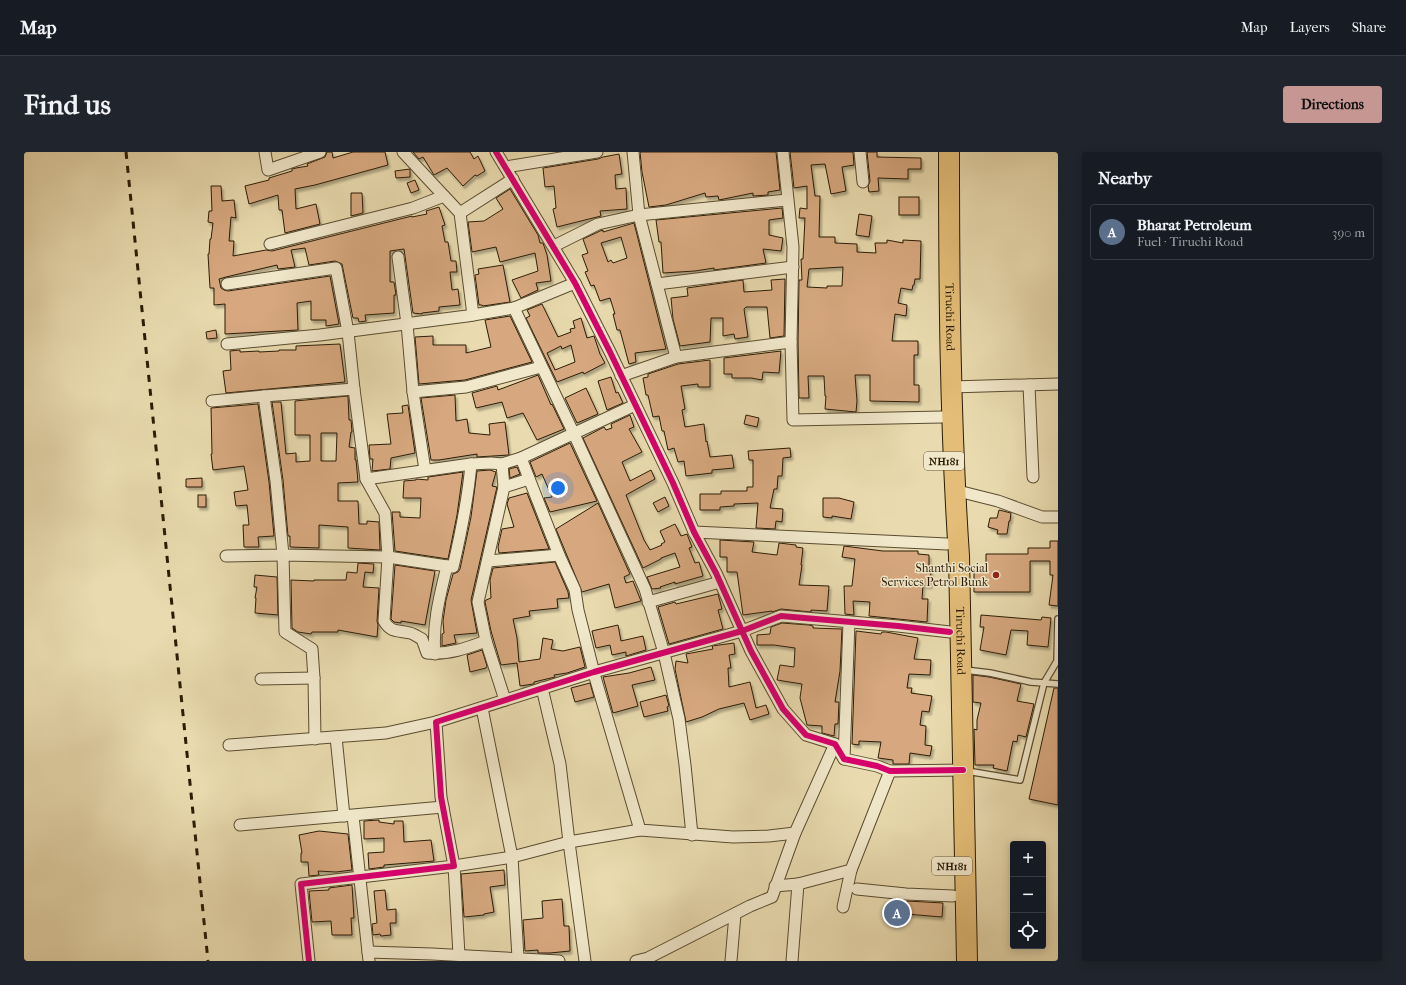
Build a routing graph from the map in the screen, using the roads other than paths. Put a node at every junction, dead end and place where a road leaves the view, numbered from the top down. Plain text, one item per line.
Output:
1 (265, 152) edge
2 (320, 152) edge
3 (402, 152) edge
4 (496, 152) edge
5 (597, 152) edge
6 (633, 152) edge
7 (783, 152) edge
8 (860, 152) edge
9 (937, 152) edge
10 (949, 152) edge
11 (574, 154) edge
12 (506, 167) junction
13 (514, 179) junction
14 (863, 182) dead end
15 (444, 196) junction
16 (787, 200) junction
17 (460, 213) junction
18 (639, 215) junction
19 (270, 244) dead end
20 (554, 246) junction
21 (398, 257) dead end
22 (793, 267) junction
23 (575, 283) junction
24 (227, 284) dead end
25 (657, 284) junction
26 (514, 308) junction
27 (473, 315) junction
28 (407, 324) junction
29 (348, 332) junction
30 (791, 342) junction
31 (227, 344) dead end
32 (676, 357) junction
33 (541, 367) junction
34 (621, 376) junction
35 (1058, 384) edge
36 (1029, 385) junction
37 (951, 387) junction
38 (354, 389) junction
39 (413, 392) junction
40 (264, 396) junction
41 (212, 401) dead end
42 (635, 405) junction
43 (942, 417) junction
44 (574, 434) junction
45 (521, 458) junction
46 (471, 464) junction
47 (502, 464) junction
48 (425, 470) junction
49 (1033, 477) dead end
50 (366, 479) junction
51 (529, 480) junction
52 (504, 487) junction
53 (954, 490) junction
54 (1058, 518) edge
55 (694, 532) junction
56 (947, 544) junction
57 (283, 555) junction
58 (559, 555) junction
59 (226, 556) dead end
60 (388, 557) junction
61 (488, 561) junction
62 (446, 566) junction
63 (720, 582) junction
64 (648, 602) junction
65 (1058, 619) edge
66 (849, 622) junction
67 (742, 631) junction
68 (950, 632) junction
69 (486, 641) junction
70 (664, 653) junction
71 (436, 654) junction
72 (961, 670) junction
73 (594, 672) junction
74 (314, 678) junction
75 (261, 679) dead end
76 (1044, 683) junction
77 (1058, 684) edge
78 (542, 688) junction
79 (505, 700) junction
80 (482, 708) junction
81 (436, 722) junction
82 (336, 737) junction
83 (315, 739) junction
84 (835, 744) junction
85 (229, 746) dead end
86 (844, 759) junction
87 (957, 770) junction
88 (890, 771) junction
89 (443, 807) junction
90 (348, 816) junction
91 (240, 825) dead end
92 (640, 830) junction
93 (795, 833) junction
94 (692, 835) junction
95 (569, 842) junction
96 (512, 857) junction
97 (454, 866) junction
98 (851, 870) junction
99 (360, 877) junction
100 (798, 884) junction
101 (775, 886) junction
102 (857, 889) dead end
103 (953, 896) junction
104 (843, 907) dead end
105 (735, 914) junction
106 (459, 955) junction
107 (368, 956) edge
108 (435, 957) edge
109 (518, 958) junction
110 (504, 959) edge
111 (309, 961) edge
112 (559, 961) edge
113 (585, 961) edge
114 (636, 961) edge
115 (731, 961) edge
116 (792, 961) edge
117 (953, 961) edge
118 (966, 961) edge

1 - 2 street
3 - 15 street
4 - 12 street
5 - 11 street
6 - 18 street
7 - 16 street
8 - 14 street
9 - 43 highway, Tiruchi Road / NH181
10 - 37 highway, Tiruchi Road / NH181
11 - 12 street
12 - 13 street
13 - 17 street
13 - 20 street
15 - 17 street
15 - 19 street
16 - 18 street
16 - 22 street
17 - 27 street
18 - 20 street
18 - 25 street
20 - 23 street
21 - 28 street
22 - 25 street
22 - 30 street
23 - 26 street
23 - 34 street
24 - 29 street
25 - 32 street
26 - 27 street
26 - 33 street
27 - 28 street
28 - 29 street
28 - 39 street
29 - 31 street
29 - 38 street
30 - 32 street
30 - 43 street
32 - 34 street
33 - 39 street
33 - 44 street
34 - 42 street
35 - 36 street
36 - 37 street
36 - 49 street
37 - 53 highway, Tiruchi Road / NH181
38 - 40 street
38 - 50 street
39 - 48 street
40 - 41 street
40 - 57 street
42 - 44 street
42 - 55 street
43 - 56 highway, Tiruchi Road / NH181
44 - 45 street
44 - 64 street
45 - 47 street
45 - 51 street
46 - 47 street
46 - 48 street
46 - 62 street
47 - 52 street
48 - 50 street
50 - 60 street
51 - 52 street
51 - 58 street
52 - 61 street
53 - 54 street
53 - 72 highway, Tiruchi Road / NH181
55 - 56 street
55 - 63 street
56 - 68 highway, Tiruchi Road / NH181
57 - 59 street
57 - 60 street
57 - 74 street
58 - 61 street
58 - 73 street
60 - 62 street
60 - 71 street
61 - 69 street
62 - 71 street
63 - 64 street
63 - 67 street
64 - 70 street
65 - 76 lane
66 - 67 street
66 - 68 street
66 - 86 street
67 - 70 street
67 - 84 street
68 - 87 highway, Tiruchi Road / NH181
69 - 71 street
69 - 79 street
70 - 73 street
70 - 94 street
72 - 76 lane
72 - 87 highway, Tiruchi Road / NH181
73 - 78 street
73 - 92 street
74 - 75 street
74 - 83 street
76 - 77 lane
76 - 87 lane
78 - 79 street
78 - 95 street
79 - 80 street
80 - 81 street
80 - 96 street
81 - 82 street
81 - 89 street
82 - 83 street
82 - 90 street
83 - 85 street
84 - 86 street
84 - 93 street
86 - 88 street
87 - 88 street
87 - 103 highway, Tiruchi Road / NH181
87 - 118 highway, Tiruchi Road / NH181
88 - 98 street
89 - 90 street
89 - 97 street
90 - 91 street
90 - 99 street
92 - 94 street
92 - 95 street
93 - 94 street
93 - 101 street
95 - 96 street
95 - 113 street
96 - 97 street
96 - 109 street
97 - 99 street
97 - 106 street
98 - 100 street
98 - 104 street
99 - 107 street
99 - 111 street
100 - 101 street
100 - 116 street
101 - 105 street
102 - 103 street
103 - 117 highway, Tiruchi Road / NH181
105 - 114 street
105 - 115 street
106 - 108 street
106 - 110 street
107 - 108 street
109 - 110 street
109 - 112 street

